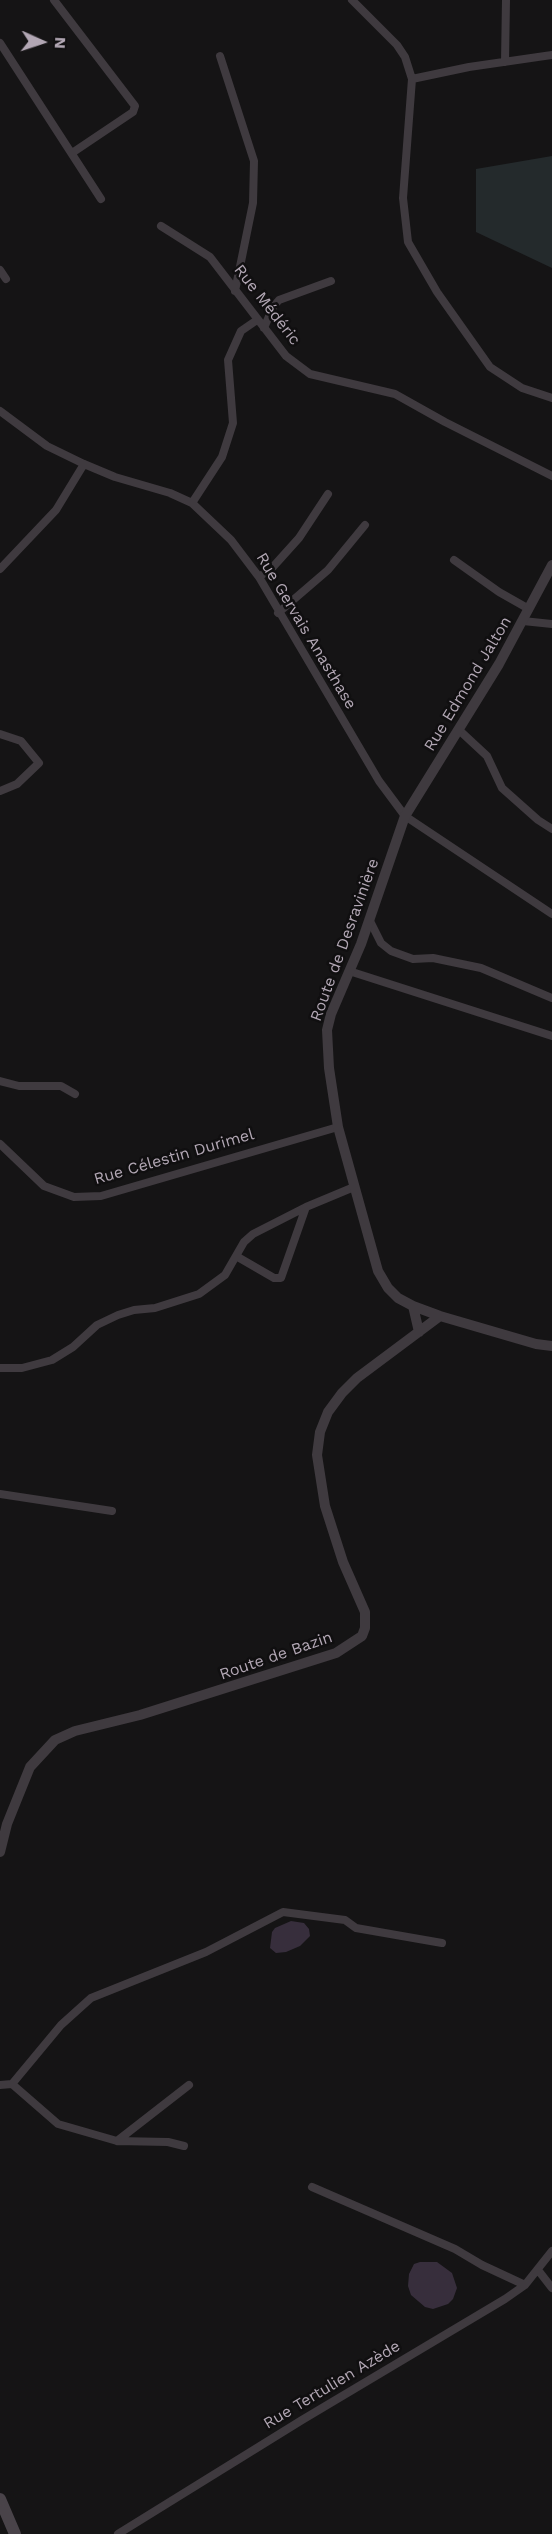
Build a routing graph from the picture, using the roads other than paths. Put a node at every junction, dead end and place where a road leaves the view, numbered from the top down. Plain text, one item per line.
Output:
1 (54, 0) edge
2 (352, 0) edge
3 (506, 0) edge
4 (0, 43) edge
5 (220, 56) dead end
6 (552, 56) edge
7 (505, 62) junction
8 (412, 79) junction
9 (72, 153) junction
10 (101, 200) dead end
11 (161, 226) dead end
12 (0, 270) edge
13 (6, 279) dead end
14 (331, 281) dead end
15 (235, 291) junction
16 (257, 320) junction
17 (264, 328) junction
18 (552, 398) edge
19 (0, 411) edge
20 (84, 464) junction
21 (552, 476) edge
22 (328, 495) dead end
23 (192, 503) junction
24 (365, 525) dead end
25 (454, 560) dead end
26 (552, 565) edge
27 (0, 569) edge
28 (259, 577) junction
29 (529, 609) junction
30 (278, 613) junction
31 (523, 621) junction
32 (552, 624) edge
33 (459, 730) junction
34 (0, 734) edge
35 (0, 791) edge
36 (405, 816) junction
37 (552, 829) edge
38 (552, 914) edge
39 (369, 919) junction
40 (349, 971) junction
41 (552, 998) edge
42 (552, 1036) edge
43 (0, 1081) edge
44 (75, 1094) dead end
45 (338, 1127) junction
46 (0, 1144) edge
47 (354, 1187) junction
48 (306, 1207) junction
49 (236, 1256) junction
50 (413, 1306) junction
51 (440, 1316) junction
52 (419, 1332) junction
53 (552, 1347) edge
54 (0, 1368) edge
55 (0, 1494) edge
56 (112, 1511) dead end
57 (0, 1852) edge
58 (442, 1943) dead end
59 (12, 2084) junction
60 (0, 2085) edge
61 (189, 2085) dead end
62 (117, 2141) junction
63 (184, 2145) dead end
64 (312, 2187) dead end
65 (552, 2251) edge
66 (538, 2270) junction
67 (525, 2285) junction
68 (552, 2288) edge
69 (2, 2507) edge
70 (15, 2534) edge
71 (118, 2534) edge

1 - 9 street
2 - 8 street
3 - 7 street
4 - 9 street
5 - 15 street
6 - 7 street
7 - 8 street
8 - 18 street
9 - 10 street
11 - 15 street, Rue Médéric
12 - 13 street
14 - 17 street
15 - 16 street, Rue Médéric
16 - 17 street, Rue Médéric
16 - 23 street
17 - 21 street, Rue Médéric
19 - 20 street, Rue Gervais Anasthase
20 - 23 street, Rue Gervais Anasthase
20 - 27 street
22 - 28 street
23 - 28 street, Rue Gervais Anasthase
24 - 30 street
25 - 29 street
26 - 29 street, Rue Edmond Jalton
28 - 30 street, Rue Gervais Anasthase
29 - 31 street, Rue Edmond Jalton
30 - 36 street, Rue Gervais Anasthase
31 - 32 street
31 - 33 street, Rue Edmond Jalton
33 - 36 street, Rue Edmond Jalton
33 - 37 street
34 - 35 street
36 - 38 street, Rue Gervais Anasthase
36 - 39 street, Route de Desravinière
39 - 40 street, Route de Desravinière
39 - 41 street
40 - 42 street
40 - 45 street, Route de Desravinière
43 - 44 street
45 - 46 street, Rue Célestin Durimel
45 - 47 street, Route de Desravinière
47 - 48 street
47 - 50 street, Route de Desravinière
48 - 49 street
48 - 49 street
49 - 54 street
50 - 51 street, Route de Desravinière
50 - 52 street
51 - 52 street, Route de Bazin
51 - 53 street, Route de Desravinière
52 - 57 street, Route de Bazin
55 - 56 street
58 - 59 street
59 - 60 street
59 - 62 street
61 - 62 street
62 - 63 street
64 - 67 street
65 - 66 street, Rue Tertulien Azède
66 - 67 street, Rue Tertulien Azède
66 - 68 street
67 - 71 street, Rue Tertulien Azède
69 - 70 main road

